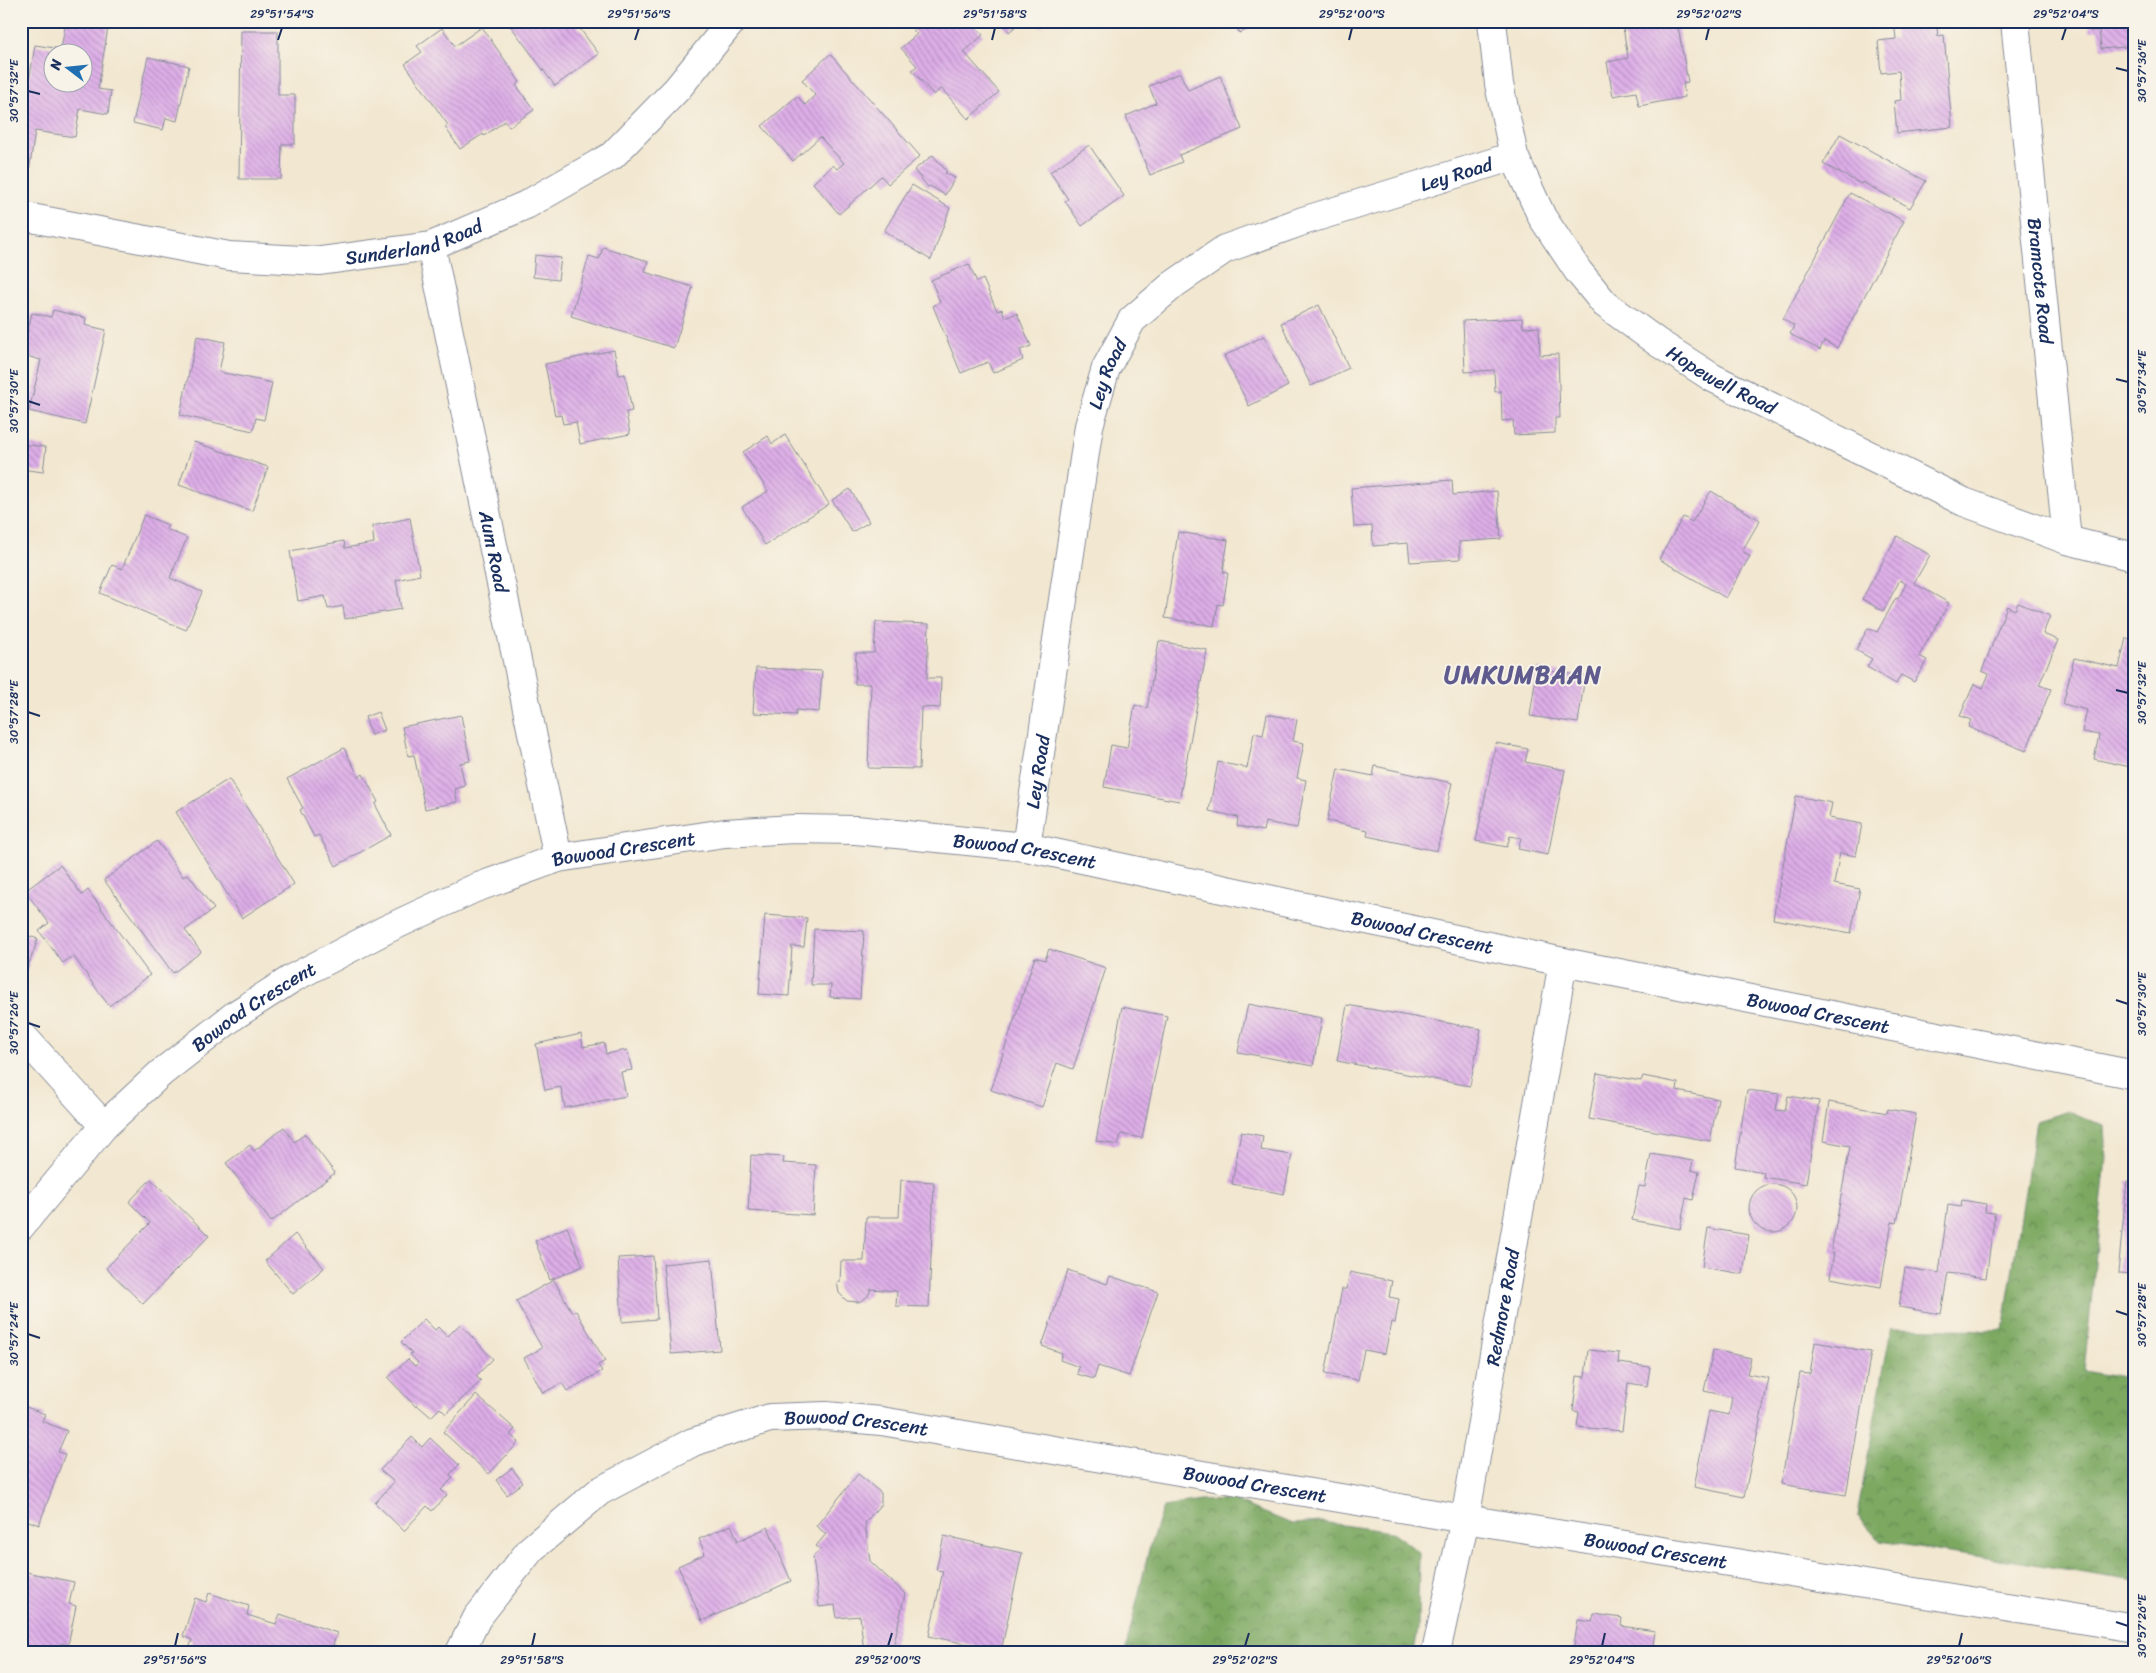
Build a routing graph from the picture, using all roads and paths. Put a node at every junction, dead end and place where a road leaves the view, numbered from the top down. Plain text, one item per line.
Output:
1 (732, 21) edge
2 (1492, 21) edge
3 (2015, 21) edge
4 (1514, 156) junction
5 (21, 216) edge
6 (431, 246) junction
7 (2067, 540) junction
8 (2135, 557) edge
9 (1026, 846) junction
10 (558, 858) junction
11 (1563, 962) junction
12 (21, 1034) edge
13 (2135, 1075) edge
14 (104, 1126) junction
15 (21, 1226) edge
16 (1465, 1519) junction
17 (2135, 1628) edge
18 (460, 1652) edge
19 (1436, 1652) edge

1 - 6 street, Sunderland Road
2 - 4 street, Hopewell Road
3 - 7 street, Bramcote Road
4 - 7 street, Hopewell Road
4 - 9 street, Ley Road
5 - 6 street, Sunderland Road
6 - 10 street, Aum Road
7 - 8 street, Hopewell Road
9 - 10 street, Bowood Crescent
9 - 11 street, Bowood Crescent
10 - 14 street, Bowood Crescent
11 - 13 street, Bowood Crescent
11 - 16 street, Redmore Road
12 - 14 street
14 - 15 street, Bowood Crescent
16 - 17 street, Bowood Crescent
16 - 18 street, Bowood Crescent
16 - 19 street, Redmore Road

